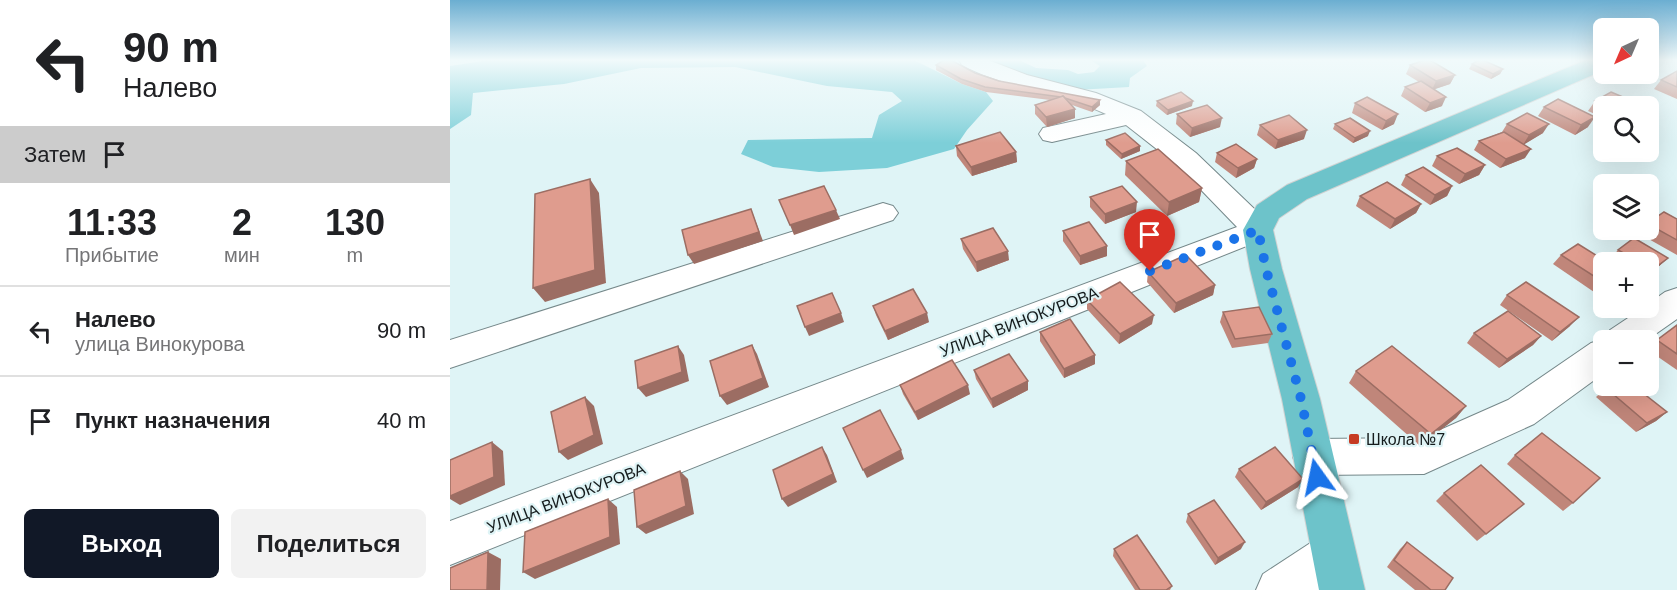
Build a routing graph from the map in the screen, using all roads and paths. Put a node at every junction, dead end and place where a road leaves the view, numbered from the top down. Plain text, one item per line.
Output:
1 (1050, 88) edge
2 (1542, 88) edge
3 (1132, 116) junction
4 (1052, 134) dead end
5 (883, 213) dead end
6 (1258, 230) junction
7 (1677, 301) edge
8 (1636, 330) edge
9 (450, 354) edge
10 (1593, 361) edge
11 (1313, 457) junction
12 (450, 543) edge
13 (1338, 572) edge
14 (1279, 590) edge

1 - 3 street
2 - 6 main road
3 - 4 street
3 - 6 street
5 - 9 street
6 - 11 main road
6 - 12 street, УЛИЦА ВИНОКУРОВА
7 - 8 street
10 - 11 street
11 - 13 main road
13 - 14 street

